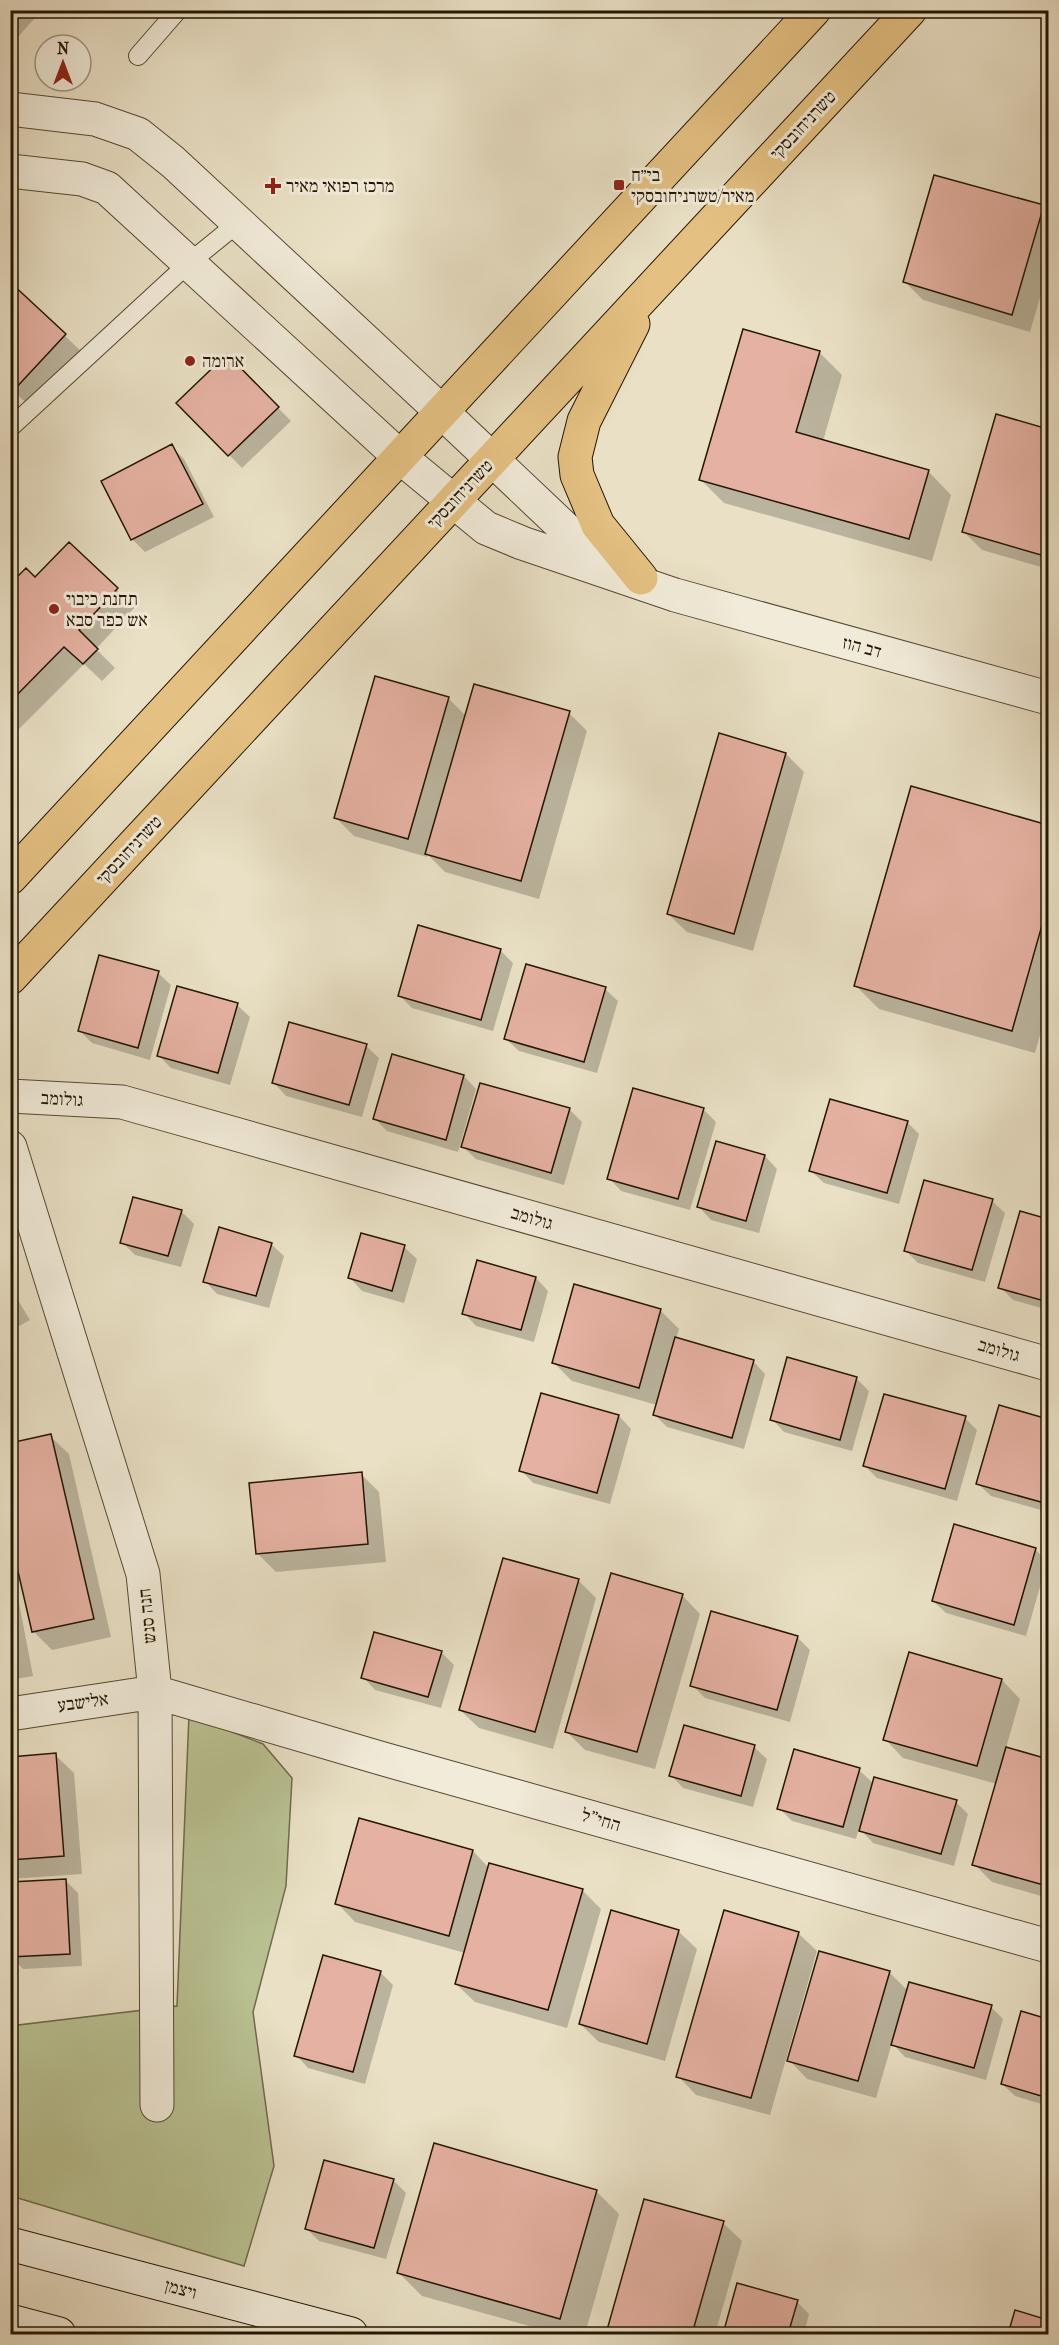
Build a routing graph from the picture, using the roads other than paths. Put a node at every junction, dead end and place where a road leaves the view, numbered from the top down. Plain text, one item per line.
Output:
1 (178, 10) edge
2 (814, 10) edge
3 (910, 10) edge
4 (138, 56) dead end
5 (10, 109) edge
6 (10, 171) edge
7 (238, 223) junction
8 (190, 262) junction
9 (651, 289) junction
10 (442, 412) junction
11 (10, 428) edge
12 (400, 458) junction
13 (492, 459) junction
14 (454, 501) junction
15 (641, 578) junction
16 (675, 595) junction
17 (1048, 698) edge
18 (10, 878) edge
19 (10, 978) edge
20 (10, 1096) edge
21 (10, 1147) edge
22 (1048, 1364) edge
23 (155, 1692) junction
24 (10, 1714) edge
25 (1048, 1946) edge
26 (157, 2105) dead end
27 (10, 2244) edge
28 (10, 2322) edge
29 (59, 2334) edge
30 (351, 2334) edge

1 - 4 lane
2 - 10 main road
3 - 9 main road, טשרניחובסקי
5 - 7 street, דב הוז
6 - 8 street, דב הוז
7 - 8 lane
7 - 10 street, דב הוז
8 - 11 lane
8 - 12 street, דב הוז
9 - 13 main road, טשרניחובסקי
9 - 15 main road
10 - 12 main road
10 - 13 street, דב הוז
12 - 14 street, דב הוז
12 - 18 main road
13 - 14 main road, טשרניחובסקי
13 - 15 street, דב הוז
14 - 16 street, דב הוז
14 - 19 main road, טשרניחובסקי
15 - 16 street, דב הוז
16 - 17 street, דב הוז
20 - 22 street, גולומב
21 - 23 street, חנה סנש
23 - 24 street, אלישבע
23 - 25 street, החי"ל
23 - 26 street, חנה סנש
27 - 30 street, ויצמן
28 - 29 street

